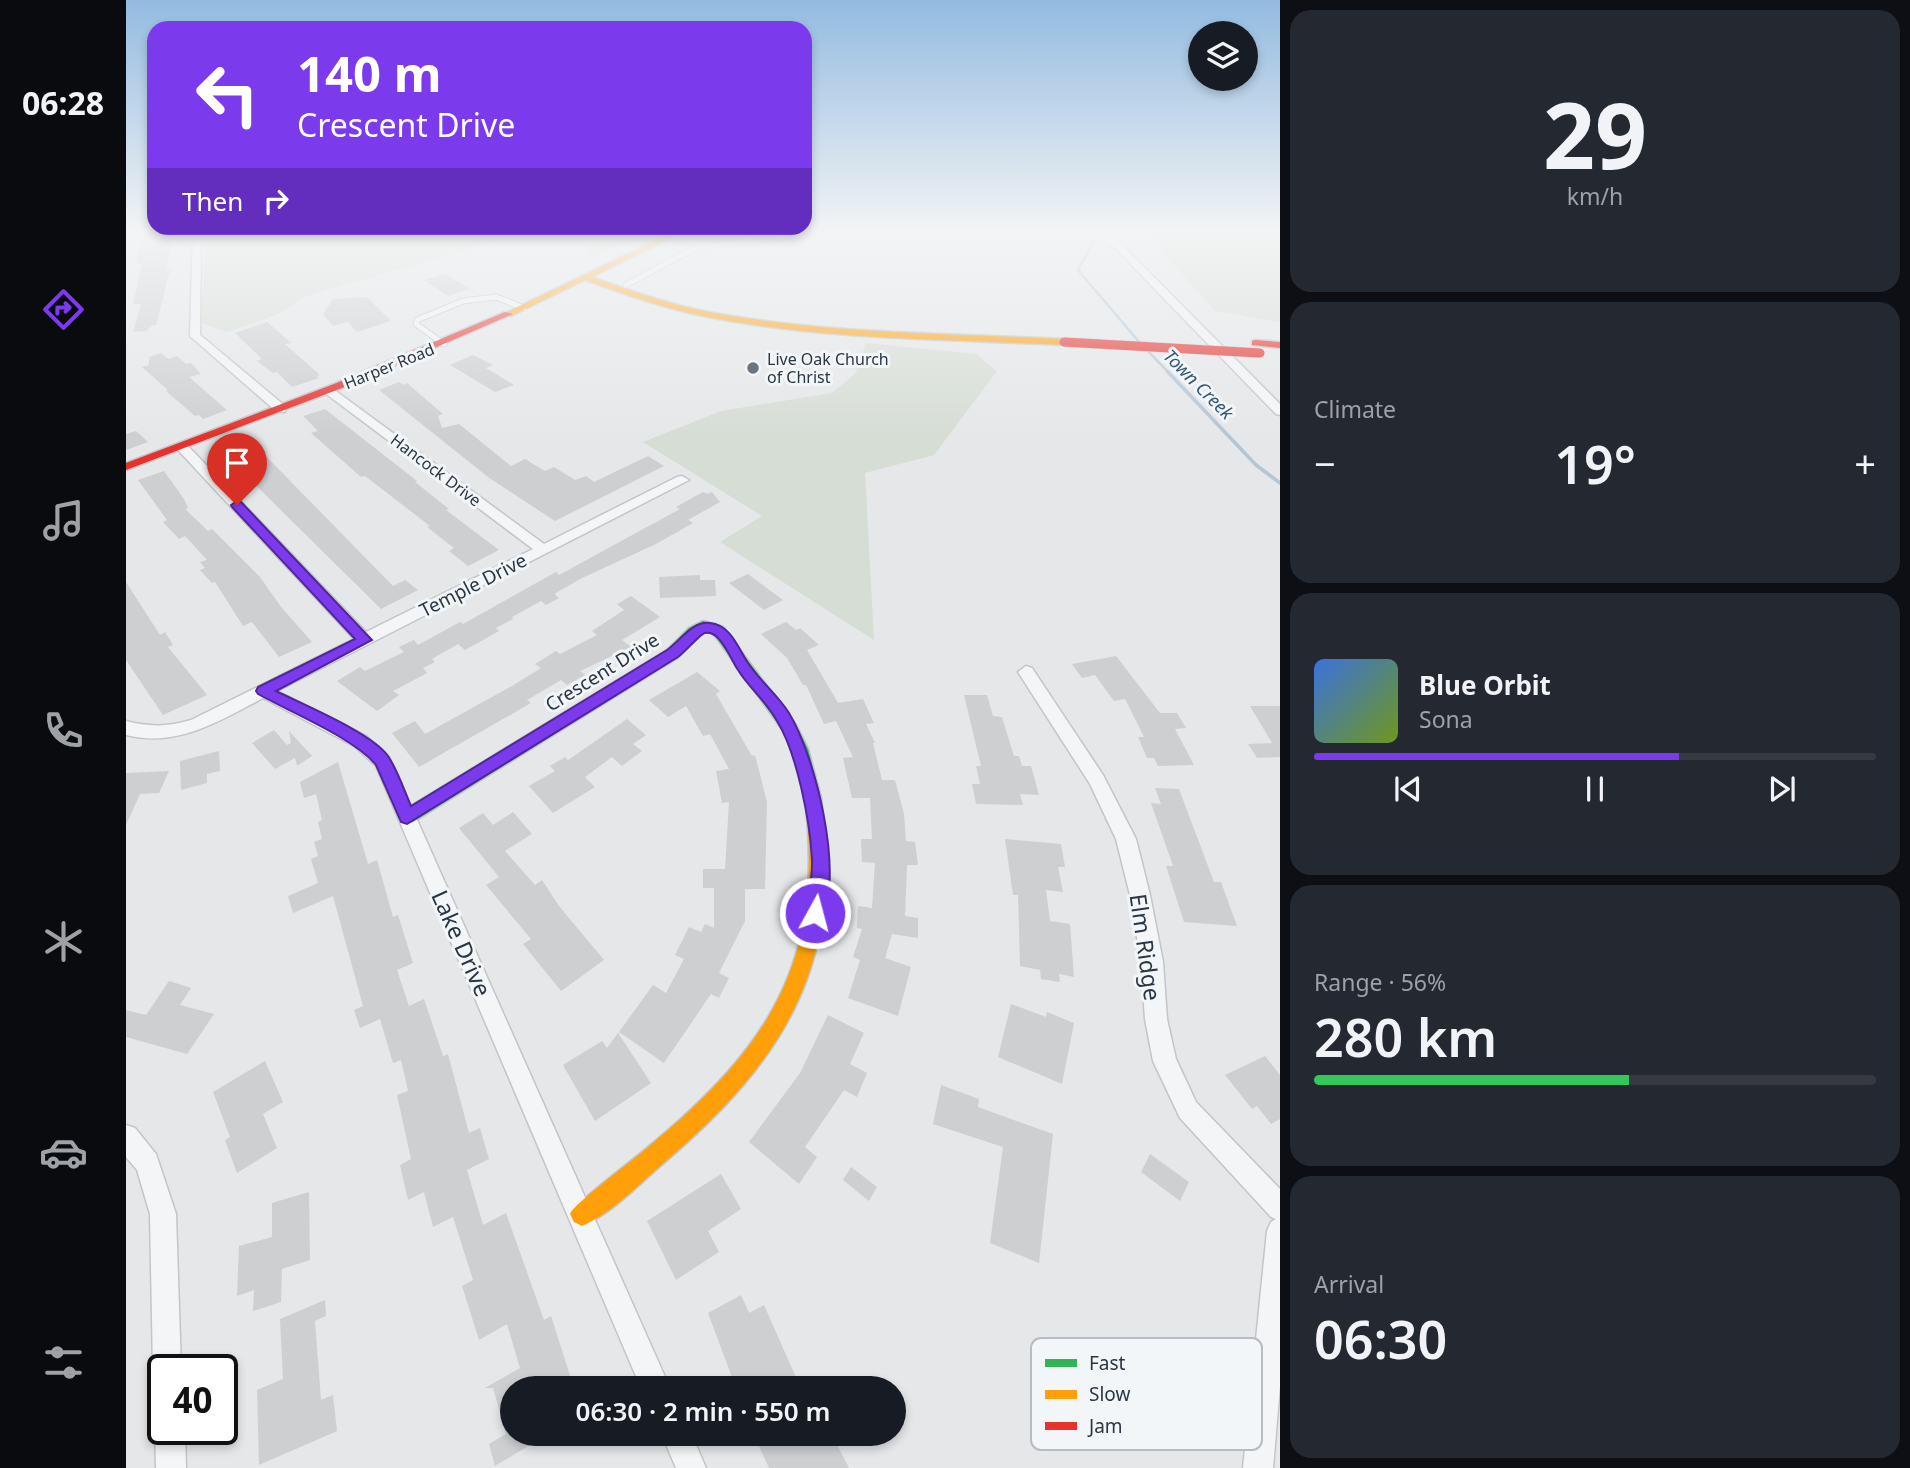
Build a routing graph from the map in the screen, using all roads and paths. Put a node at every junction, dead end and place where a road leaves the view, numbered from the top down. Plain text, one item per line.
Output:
1 (196, 299) edge
2 (486, 299) edge
3 (500, 299) edge
4 (544, 299) edge
5 (681, 299) edge
6 (1170, 299) edge
7 (524, 308) junction
8 (444, 344) junction
9 (1280, 345) edge
10 (1257, 348) junction
11 (1280, 354) edge
12 (329, 391) junction
13 (281, 409) junction
14 (1280, 411) edge
15 (182, 447) junction
16 (126, 467) edge
17 (682, 480) dead end
18 (543, 550) junction
19 (364, 640) junction
20 (1026, 673) dead end
21 (263, 691) junction
22 (126, 728) edge
23 (407, 817) junction
24 (126, 1137) edge
25 (1280, 1208) edge
26 (582, 1214) junction
27 (1280, 1231) edge
28 (167, 1354) edge
29 (651, 1376) edge
30 (1262, 1425) edge
31 (170, 1445) edge
32 (682, 1446) edge
33 (1260, 1450) edge
34 (171, 1468) edge
35 (691, 1468) edge
36 (1258, 1468) edge

1 - 13 street
2 - 8 lane
3 - 7 lane
4 - 7 main road, Harper Road
5 - 10 main road, bridge
6 - 14 street
7 - 8 main road, Harper Road
8 - 12 main road, Harper Road
9 - 10 main road
10 - 11 main road
12 - 13 main road, Harper Road
12 - 18 street, Hancock Drive
13 - 15 main road, Harper Road
15 - 16 main road, Harper Road
15 - 19 street
17 - 18 street, Temple Drive
18 - 19 street, Temple Drive
19 - 21 street, Temple Drive
20 - 25 street, Elm Ridge
21 - 22 street
21 - 23 street, Lake Drive
23 - 26 street, Lake Drive
23 - 26 main road, Crescent Drive
24 - 28 street
26 - 29 street, Lake Drive
27 - 30 street
31 - 34 street
32 - 35 street
33 - 36 street

